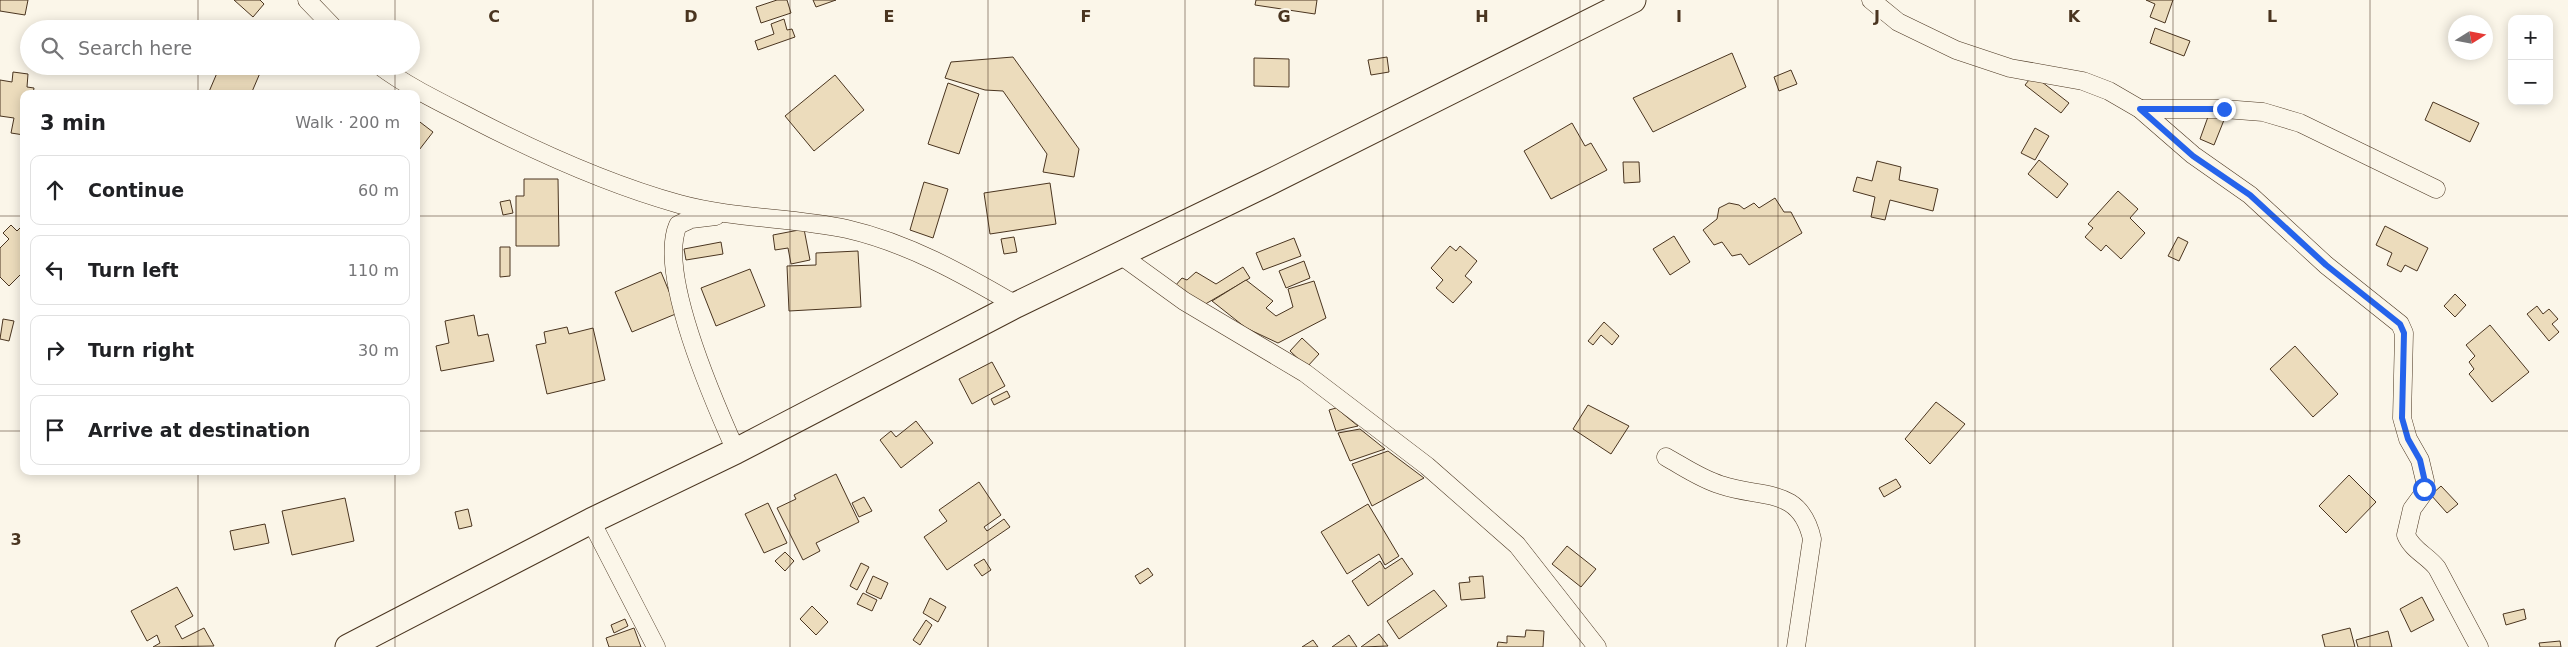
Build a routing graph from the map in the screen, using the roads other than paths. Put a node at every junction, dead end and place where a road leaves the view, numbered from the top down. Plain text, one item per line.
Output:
1 (307, 0) edge
2 (1633, 0) edge
3 (1871, 0) edge
4 (326, 20) edge
5 (395, 75) edge
6 (2140, 109) junction
7 (2436, 190) dead end
8 (742, 216) junction
9 (1119, 254) junction
10 (1016, 305) junction
11 (736, 451) junction
12 (1666, 457) dead end
13 (591, 521) junction
14 (348, 647) edge
15 (656, 647) edge
16 (1597, 647) edge
17 (1796, 647) edge
18 (2479, 647) edge

1 - 4 street
2 - 9 main road
3 - 6 street
5 - 8 street
6 - 7 street
6 - 18 street
8 - 10 street
8 - 11 street
9 - 10 main road
9 - 16 street
10 - 11 main road
11 - 13 main road
12 - 17 street
13 - 14 main road
13 - 15 street

